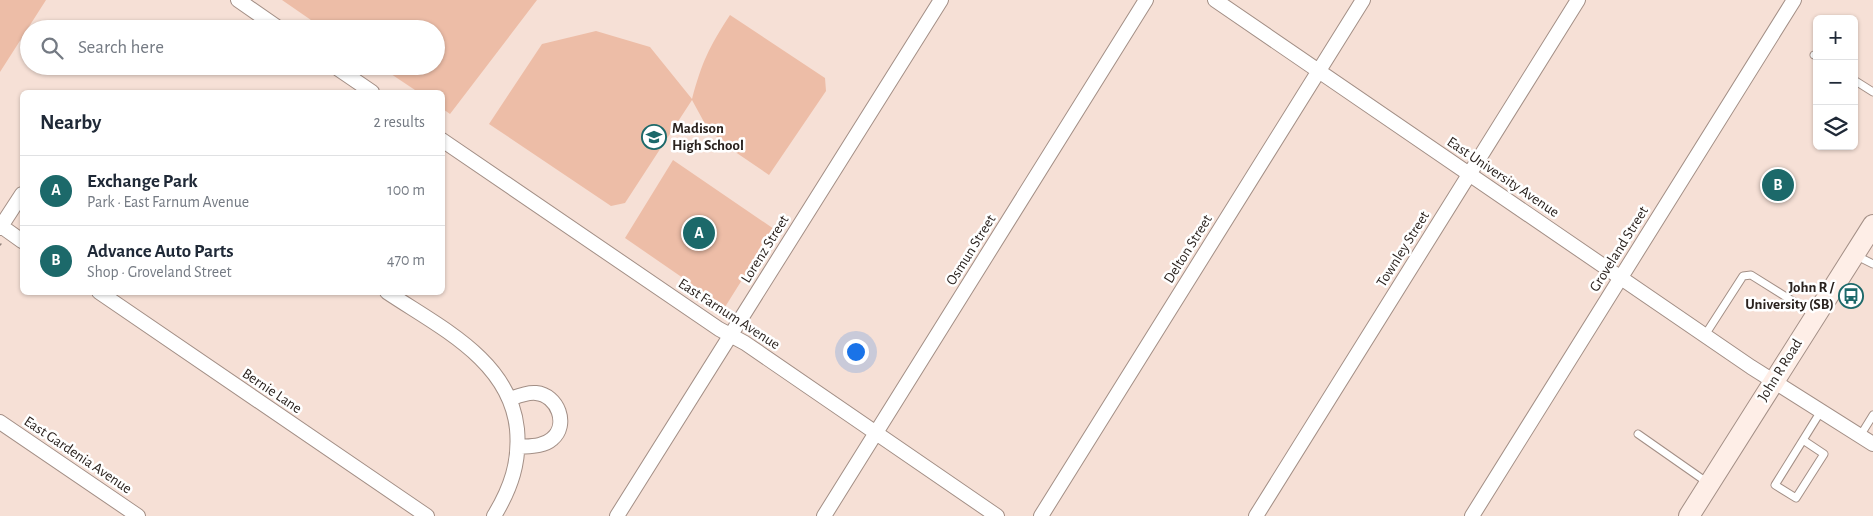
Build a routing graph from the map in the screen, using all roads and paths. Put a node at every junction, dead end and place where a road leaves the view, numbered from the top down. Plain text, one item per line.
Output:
1 (238, 0) edge
2 (942, 0) edge
3 (1146, 0) edge
4 (1215, 0) edge
5 (1363, 0) edge
6 (1578, 0) edge
7 (1794, 0) edge
8 (267, 20) edge
9 (1318, 71) junction
10 (347, 75) edge
11 (1858, 83) edge
12 (369, 90) edge
13 (1873, 92) edge
14 (445, 142) edge
15 (1470, 174) junction
16 (20, 197) edge
17 (1873, 225) edge
18 (1, 228) edge
19 (20, 239) edge
20 (1854, 254) junction
21 (1873, 264) edge
22 (1621, 277) junction
23 (103, 295) edge
24 (392, 295) edge
25 (1815, 315) junction
26 (730, 335) junction
27 (1705, 335) junction
28 (1772, 381) junction
29 (510, 399) junction
30 (1821, 412) junction
31 (1873, 415) edge
32 (0, 422) edge
33 (876, 432) junction
34 (1638, 434) dead end
35 (1860, 436) junction
36 (1803, 440) junction
37 (1873, 444) edge
38 (518, 447) junction
39 (1709, 483) junction
40 (138, 516) edge
41 (426, 516) edge
42 (494, 516) edge
43 (617, 516) edge
44 (824, 516) edge
45 (997, 516) edge
46 (1041, 516) edge
47 (1256, 516) edge
48 (1472, 516) edge
49 (1689, 516) edge

1 - 8 street
2 - 26 street, Lorenz Street
3 - 33 street, Osmun Street
4 - 9 street, East University Avenue
5 - 9 street, Delton Street
6 - 15 street, Townley Street
7 - 22 street, Groveland Street
9 - 15 street, East University Avenue
9 - 46 street, Delton Street
10 - 12 street
11 - 13 lane
14 - 26 street, East Farnum Avenue
15 - 22 street, East University Avenue
15 - 47 street, Townley Street
16 - 18 street
17 - 20 main road, John R Road
18 - 19 street
20 - 21 lane
20 - 25 main road, John R Road
22 - 27 street, East University Avenue
22 - 48 street, Groveland Street
23 - 41 street, Bernie Lane
24 - 29 street
25 - 27 lane
25 - 28 main road, John R Road
26 - 33 street, East Farnum Avenue
26 - 43 street, Lorenz Street
27 - 28 street, East University Avenue
28 - 30 street, East University Avenue
28 - 39 main road, John R Road
29 - 38 street
29 - 38 street
30 - 35 street, East University Avenue
30 - 36 lane
31 - 35 lane
32 - 40 street, East Gardenia Avenue
33 - 44 street, Osmun Street
33 - 45 street, East Farnum Avenue
34 - 39 lane
35 - 37 street, East University Avenue
36 - 36 lane
38 - 42 street
39 - 49 main road, John R Road

